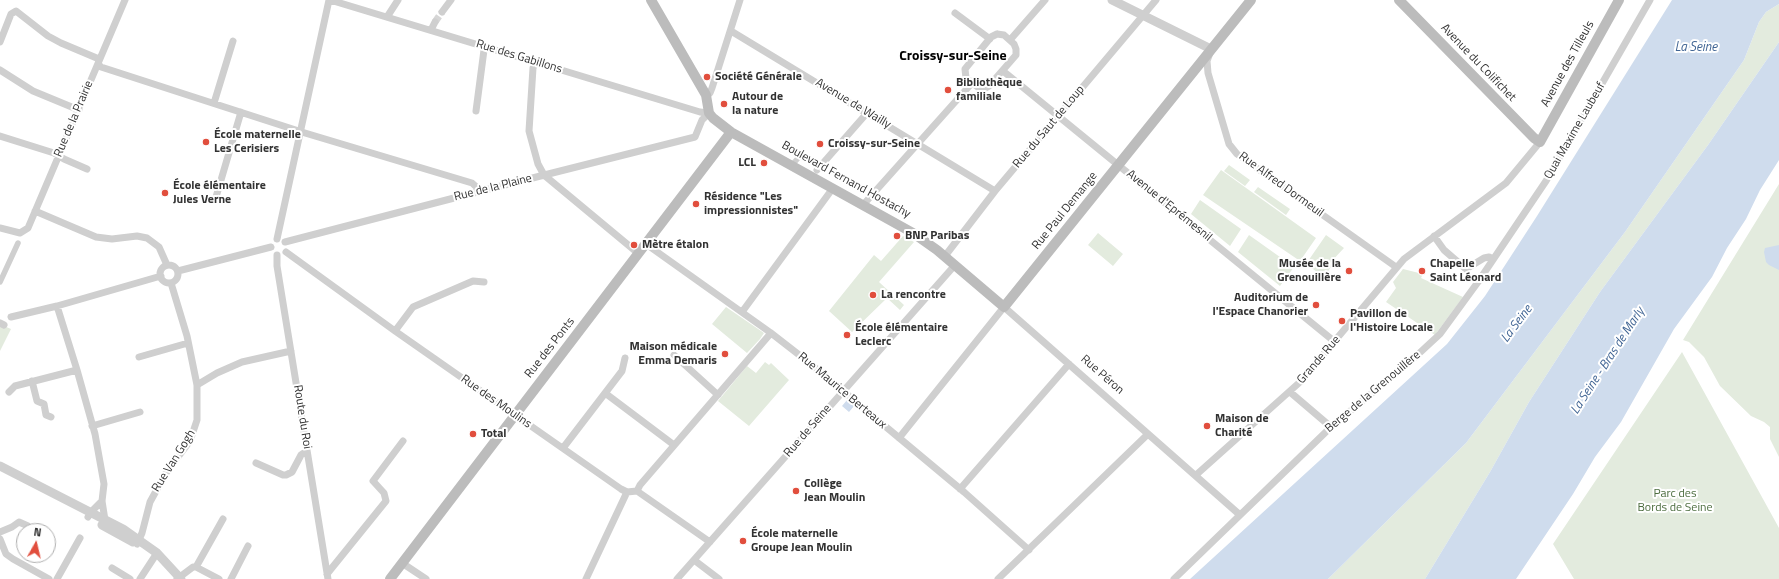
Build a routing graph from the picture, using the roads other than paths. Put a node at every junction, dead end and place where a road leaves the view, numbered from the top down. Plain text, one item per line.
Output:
1 (125, 0) edge
2 (329, 0) edge
3 (398, 0) edge
4 (451, 0) edge
5 (651, 0) edge
6 (740, 0) edge
7 (1046, 0) edge
8 (1112, 0) edge
9 (1156, 0) edge
10 (1251, 0) edge
11 (1399, 0) edge
12 (1619, 0) edge
13 (1650, 0) edge
14 (442, 12) tunnel mouth
15 (953, 12) dead end
16 (1144, 15) junction
17 (387, 17) junction
18 (434, 22) tunnel mouth
19 (431, 30) junction
20 (731, 31) junction
21 (990, 39) junction
22 (1010, 40) junction
23 (233, 41) dead end
24 (0, 42) edge
25 (486, 46) junction
26 (1211, 49) junction
27 (98, 61) junction
28 (536, 62) junction
29 (0, 70) edge
30 (1003, 71) junction
31 (972, 83) junction
32 (706, 95) junction
33 (214, 103) junction
34 (79, 110) junction
35 (476, 111) dead end
36 (241, 112) junction
37 (709, 113) junction
38 (867, 113) junction
39 (1058, 116) junction
40 (300, 131) junction
41 (731, 132) junction
42 (0, 136) edge
43 (1540, 142) junction
44 (917, 143) junction
45 (58, 157) junction
46 (799, 157) dead end
47 (792, 165) junction
48 (1118, 165) junction
49 (87, 170) dead end
50 (818, 170) dead end
51 (544, 175) junction
52 (833, 188) junction
53 (480, 191) junction
54 (995, 191) junction
55 (216, 197) dead end
56 (863, 205) junction
57 (35, 211) junction
58 (0, 228) edge
59 (1434, 236) junction
60 (277, 240) junction
61 (285, 242) junction
62 (18, 243) dead end
63 (646, 244) junction
64 (271, 247) junction
65 (286, 252) junction
66 (639, 254) junction
67 (277, 255) junction
68 (945, 256) junction
69 (1493, 259) junction
70 (167, 265) junction
71 (955, 265) junction
72 (1396, 267) junction
73 (178, 271) junction
74 (161, 276) junction
75 (0, 282) edge
76 (171, 282) junction
77 (484, 282) dead end
78 (57, 306) junction
79 (1004, 307) junction
80 (742, 312) junction
81 (11, 317) dead end
82 (395, 331) junction
83 (771, 333) junction
84 (1335, 342) junction
85 (188, 343) junction
86 (291, 351) junction
87 (674, 355) dead end
88 (139, 357) dead end
89 (625, 358) dead end
90 (1069, 364) junction
91 (77, 370) junction
92 (32, 381) junction
93 (197, 385) junction
94 (843, 390) junction
95 (9, 392) dead end
96 (1290, 392) junction
97 (605, 393) junction
98 (718, 395) junction
99 (140, 412) dead end
100 (515, 415) junction
101 (51, 417) dead end
102 (92, 426) junction
103 (1331, 427) junction
104 (1148, 434) junction
105 (899, 438) junction
106 (403, 442) dead end
107 (674, 446) junction
108 (563, 448) junction
109 (307, 451) junction
110 (256, 463) dead end
111 (0, 466) edge
112 (1196, 475) junction
113 (960, 489) junction
114 (637, 491) junction
115 (627, 492) junction
116 (102, 501) junction
117 (90, 515) junction
118 (1240, 515) junction
119 (223, 519) dead end
120 (103, 522) junction
121 (16, 524) edge
122 (0, 532) edge
123 (80, 538) dead end
124 (0, 539) edge
125 (138, 542) junction
126 (710, 542) junction
127 (248, 546) dead end
128 (1029, 550) junction
129 (156, 555) junction
130 (694, 560) junction
131 (402, 563) junction
132 (196, 567) junction
133 (112, 568) dead end
134 (327, 576) edge
135 (178, 578) edge
136 (49, 579) edge
137 (57, 579) edge
138 (130, 579) edge
139 (140, 579) edge
140 (219, 579) edge
141 (231, 579) edge
142 (390, 579) edge
143 (426, 579) edge
144 (586, 579) edge
145 (677, 579) edge
146 (719, 579) edge
147 (998, 579) edge
148 (1174, 579) edge

1 - 27 street, Rue de la Prairie
2 - 17 street, Rue des Gabillons
2 - 40 street
3 - 17 street
4 - 14 street
5 - 32 main road
6 - 20 street
7 - 22 street
8 - 16 street
9 - 16 street, Rue du Saut de Loup
10 - 26 main road, Rue Paul Demange
11 - 43 main road, Avenue du Colifichet
12 - 43 main road, Avenue des Tilleuls
13 - 69 street, Quai Maxime Laubeuf
15 - 21 street
16 - 26 street
16 - 39 street, Rue du Saut de Loup
17 - 19 street, Rue des Gabillons
18 - 19 street
19 - 25 street, Rue des Gabillons
20 - 32 street
20 - 38 street, Avenue de Wailly
21 - 22 street
21 - 31 street
22 - 30 street
23 - 33 street
24 - 27 street
25 - 28 street, Rue des Gabillons
25 - 35 street
26 - 48 main road, Rue Paul Demange
26 - 72 street, Rue Alfred Dormeuil
27 - 33 street
27 - 34 street, Rue de la Prairie
28 - 37 street, Rue des Gabillons
28 - 51 street
29 - 34 street
30 - 31 street
30 - 39 street, Avenue d'Eprémesnil
31 - 44 street
32 - 37 main road
33 - 36 street
34 - 45 street, Rue de la Prairie
36 - 40 street
36 - 55 street
37 - 41 main road, Boulevard Fernand Hostachy
37 - 51 street, Rue de la Plaine
38 - 44 street, Avenue de Wailly
38 - 50 street
39 - 48 street, Avenue d'Eprémesnil
39 - 54 street, Rue du Saut de Loup
40 - 53 street
40 - 60 street
41 - 47 main road, Boulevard Fernand Hostachy
41 - 63 main road, Rue des Ponts
42 - 45 street
43 - 59 street, Grande Rue
44 - 54 street, Avenue de Wailly
44 - 56 street
45 - 49 street
45 - 57 street, Rue de la Prairie
46 - 47 street
47 - 52 main road, Boulevard Fernand Hostachy
48 - 79 main road, Rue Paul Demange
48 - 84 street, Avenue d'Eprémesnil
51 - 53 street, Rue de la Plaine
51 - 66 street
52 - 56 main road, Boulevard Fernand Hostachy
52 - 80 street
53 - 61 street, Rue de la Plaine
54 - 68 street, Rue du Saut de Loup
56 - 68 main road, Boulevard Fernand Hostachy
57 - 58 street, Rue de la Prairie
57 - 70 street
59 - 69 street
59 - 72 street, Grande Rue
60 - 61 street
60 - 64 street
61 - 65 street
62 - 75 street
63 - 66 main road, Rue des Ponts
63 - 80 street, Rue Maurice Berteaux
64 - 67 street
64 - 73 street
65 - 67 street
65 - 82 street, Rue des Moulins
66 - 100 main road, Rue des Ponts
67 - 86 street, Route du Roi
68 - 71 main road, Rue Péron
69 - 103 street, Berge de la Grenouillère
70 - 73 street
70 - 74 street
71 - 79 main road, Rue Péron
71 - 94 street, Rue de Seine
72 - 84 street, Grande Rue
73 - 76 street
74 - 76 street
74 - 78 street
76 - 85 street, Rue Van Gogh
77 - 82 street
78 - 81 street
78 - 91 street
79 - 90 street, Rue Péron
79 - 105 street, Rue Paul Demange
80 - 83 street, Rue Maurice Berteaux
82 - 100 street, Rue des Moulins
83 - 94 street, Rue Maurice Berteaux
83 - 98 street
84 - 96 street, Grande Rue
85 - 88 street
85 - 93 street, Rue Van Gogh
86 - 93 street
86 - 109 street, Route du Roi
87 - 98 street
89 - 97 street
90 - 104 street, Rue Péron
90 - 113 street
91 - 92 street
91 - 102 street
92 - 95 street
92 - 101 street
93 - 125 street, Rue Van Gogh
94 - 105 street, Rue Maurice Berteaux
94 - 126 street, Rue de Seine
96 - 103 street
96 - 112 street, Grande Rue
97 - 107 street
97 - 108 street
98 - 107 street
99 - 102 street
100 - 108 street, Rue des Moulins
100 - 131 main road, Rue des Ponts
102 - 116 street
103 - 118 street, Berge de la Grenouillère
104 - 112 street, Rue Péron
104 - 128 street
105 - 113 street, Rue Maurice Berteaux
106 - 134 street
107 - 114 street
108 - 115 street, Rue des Moulins
109 - 110 street
109 - 134 street, Route du Roi
111 - 117 street
112 - 118 street, Rue Péron
113 - 128 street, Rue Maurice Berteaux
114 - 115 street
114 - 126 street
115 - 144 street
116 - 117 street
116 - 120 street
117 - 120 street
118 - 148 street, Berge de la Grenouillère
119 - 132 street
120 - 125 street
121 - 122 street
123 - 137 street
124 - 136 street
125 - 129 street
126 - 130 street, Rue de Seine
127 - 141 street
128 - 147 street
129 - 135 street
129 - 139 street
130 - 145 street, Rue de Seine
130 - 146 street
131 - 142 main road, Rue des Ponts
131 - 143 street
132 - 135 street
132 - 140 street
133 - 138 street

